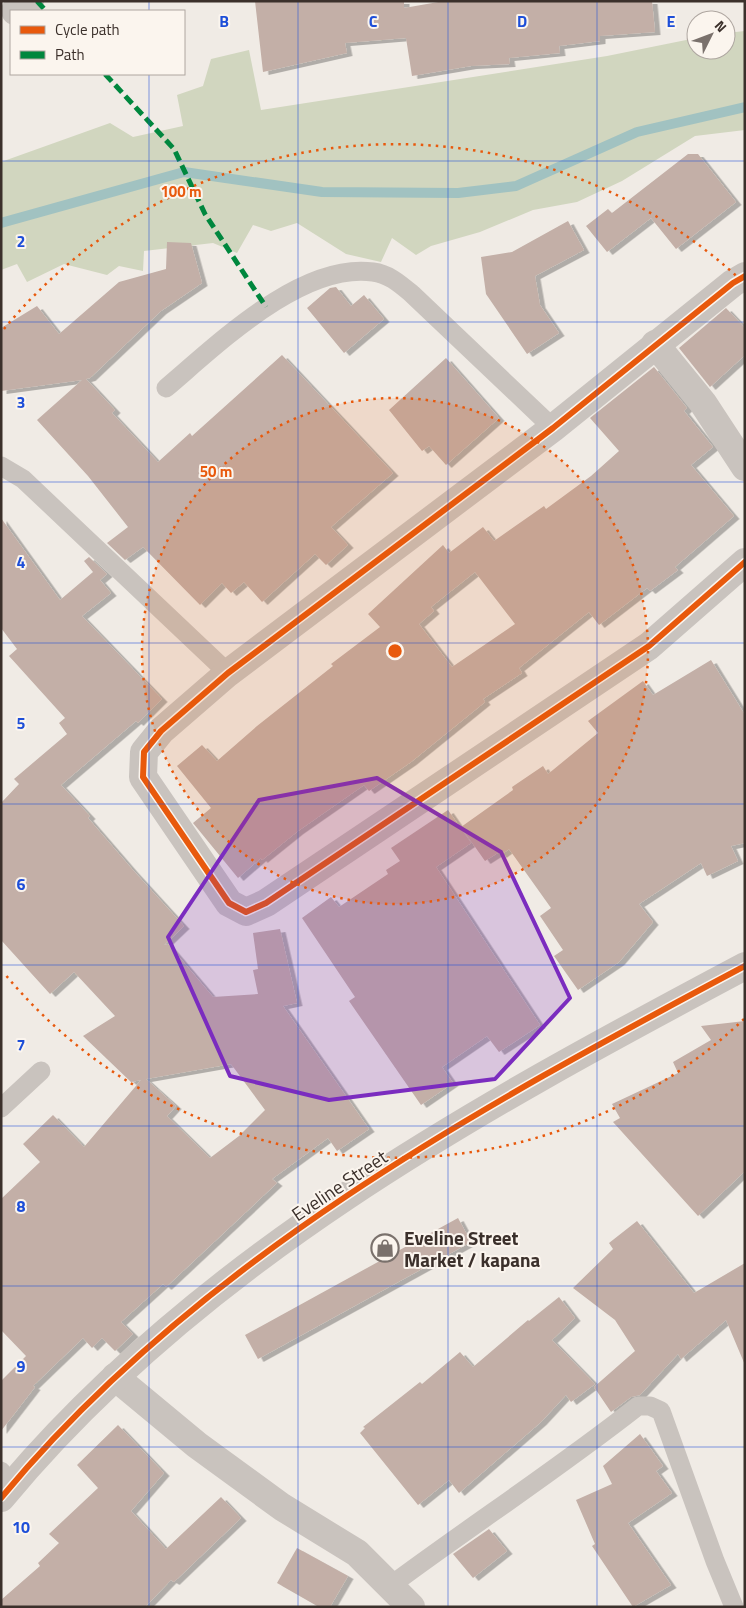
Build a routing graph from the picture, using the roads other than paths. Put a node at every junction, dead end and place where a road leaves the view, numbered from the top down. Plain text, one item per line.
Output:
1 (30, 1) edge
2 (16, 10) edge
3 (745, 276) edge
4 (655, 344) junction
5 (166, 388) dead end
6 (553, 428) junction
7 (1, 466) edge
8 (745, 467) edge
9 (745, 562) edge
10 (228, 673) junction
11 (745, 966) edge
12 (41, 1070) dead end
13 (1, 1108) edge
14 (115, 1377) junction
15 (5, 1485) edge
16 (390, 1586) junction
17 (411, 1607) edge
18 (734, 1607) edge

1 - 2 street
3 - 4 street
4 - 6 street
4 - 8 street
5 - 6 lane
6 - 10 street
7 - 10 lane
9 - 10 street
11 - 14 street, Eveline Street
12 - 13 lane
14 - 15 street, Eveline Street
14 - 16 street
16 - 17 street
16 - 18 lane

